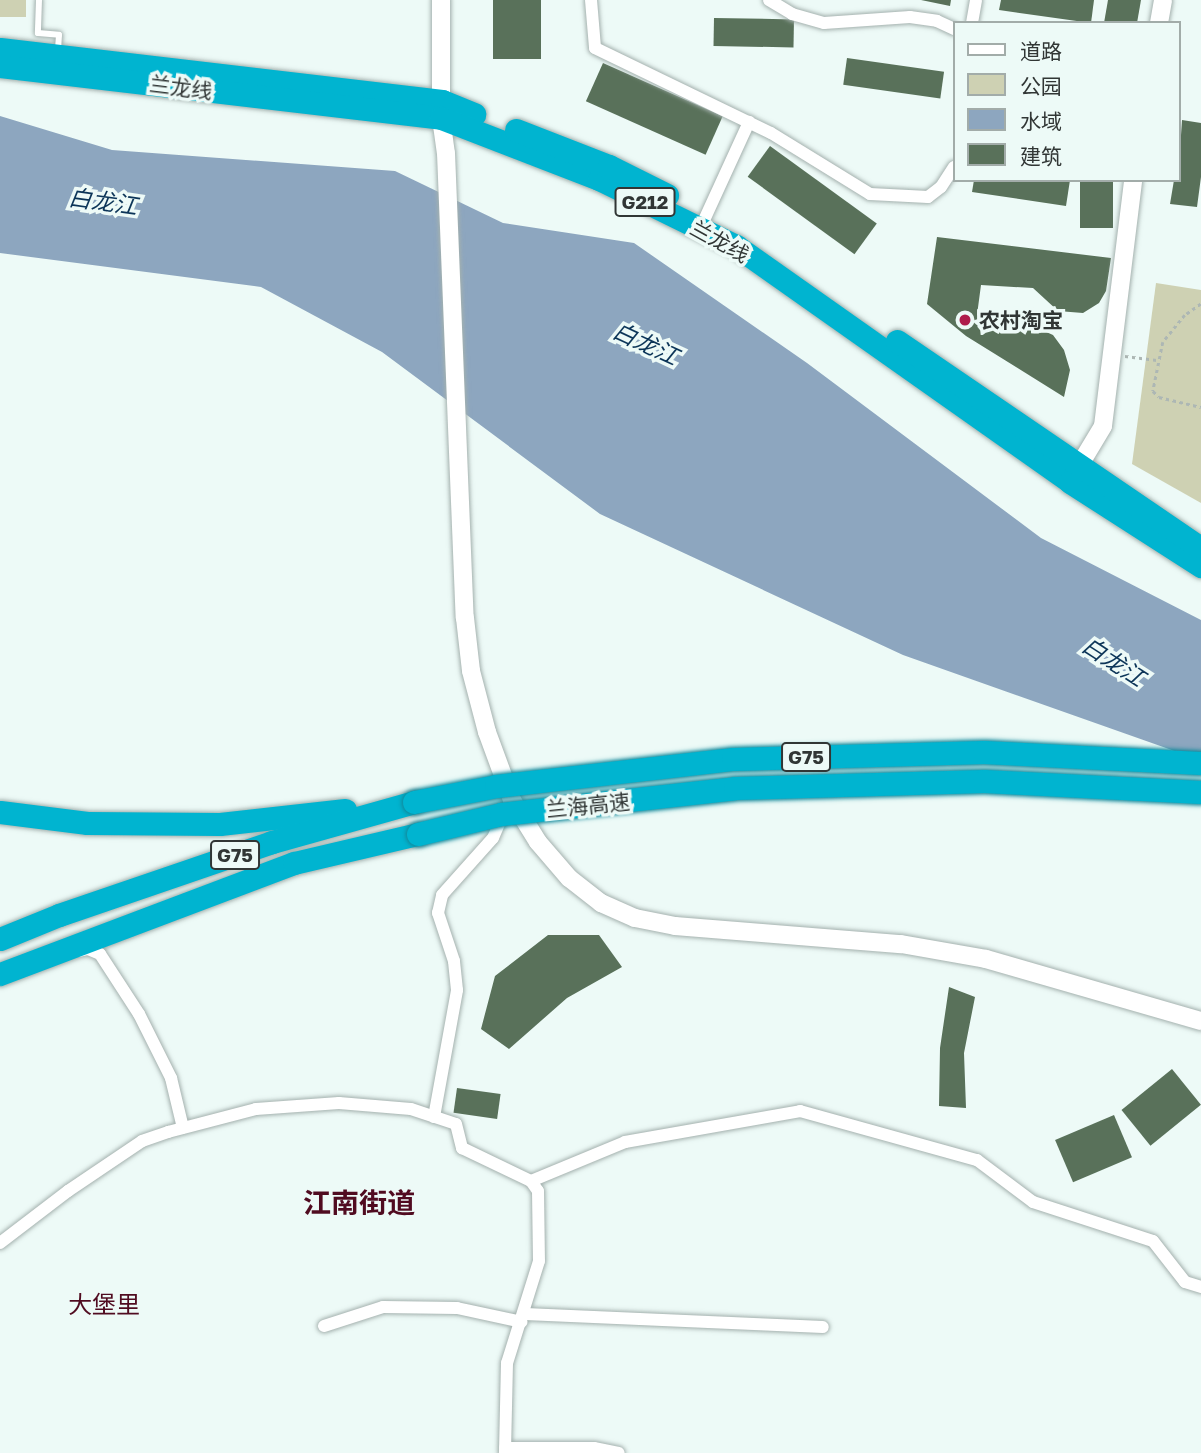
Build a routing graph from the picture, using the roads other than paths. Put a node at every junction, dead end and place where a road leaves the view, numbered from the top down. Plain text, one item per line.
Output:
1 (39, 0) edge
2 (441, 0) edge
3 (591, 0) edge
4 (769, 0) edge
5 (976, 0) edge
6 (1163, 0) edge
7 (972, 21) edge
8 (1159, 21) edge
9 (953, 29) edge
10 (0, 49) edge
11 (58, 56) junction
12 (0, 66) edge
13 (441, 109) junction
14 (749, 122) junction
15 (953, 169) edge
16 (1133, 182) edge
17 (703, 222) junction
18 (1074, 475) junction
19 (1201, 547) edge
20 (1201, 566) edge
21 (1201, 763) edge
22 (1201, 792) edge
23 (512, 800) junction
24 (414, 802) junction
25 (0, 812) edge
26 (0, 939) edge
27 (36, 964) dead end
28 (0, 974) edge
29 (1201, 1021) edge
30 (435, 1117) junction
31 (183, 1128) junction
32 (531, 1181) junction
33 (0, 1243) edge
34 (1201, 1287) edge
35 (523, 1318) junction
36 (324, 1326) dead end
37 (823, 1327) dead end
38 (505, 1451) edge
39 (619, 1453) edge

1 - 11 lane
2 - 13 street
3 - 14 street
4 - 9 street
5 - 7 street
6 - 8 street
10 - 11 highway, 兰龙线 / G212
11 - 13 highway, 兰龙线 / G212
12 - 13 highway, 兰龙线 / G212
13 - 17 highway, 兰龙线 / G212
13 - 23 street
14 - 15 street
14 - 17 street
16 - 18 street
17 - 18 highway, 兰龙线 / G212
18 - 19 highway, 兰龙线 / G212
18 - 20 highway, 兰龙线 / G212
21 - 24 highway, 兰海高速 / G75, bridge
22 - 28 highway, 兰海高速 / G75, bridge
23 - 29 street
23 - 30 street
24 - 25 highway
24 - 26 highway, 兰海高速 / G75
27 - 31 street
30 - 31 street
30 - 32 street
31 - 33 street
32 - 34 street
32 - 35 street
35 - 36 street
35 - 37 street
35 - 38 street
38 - 39 street

